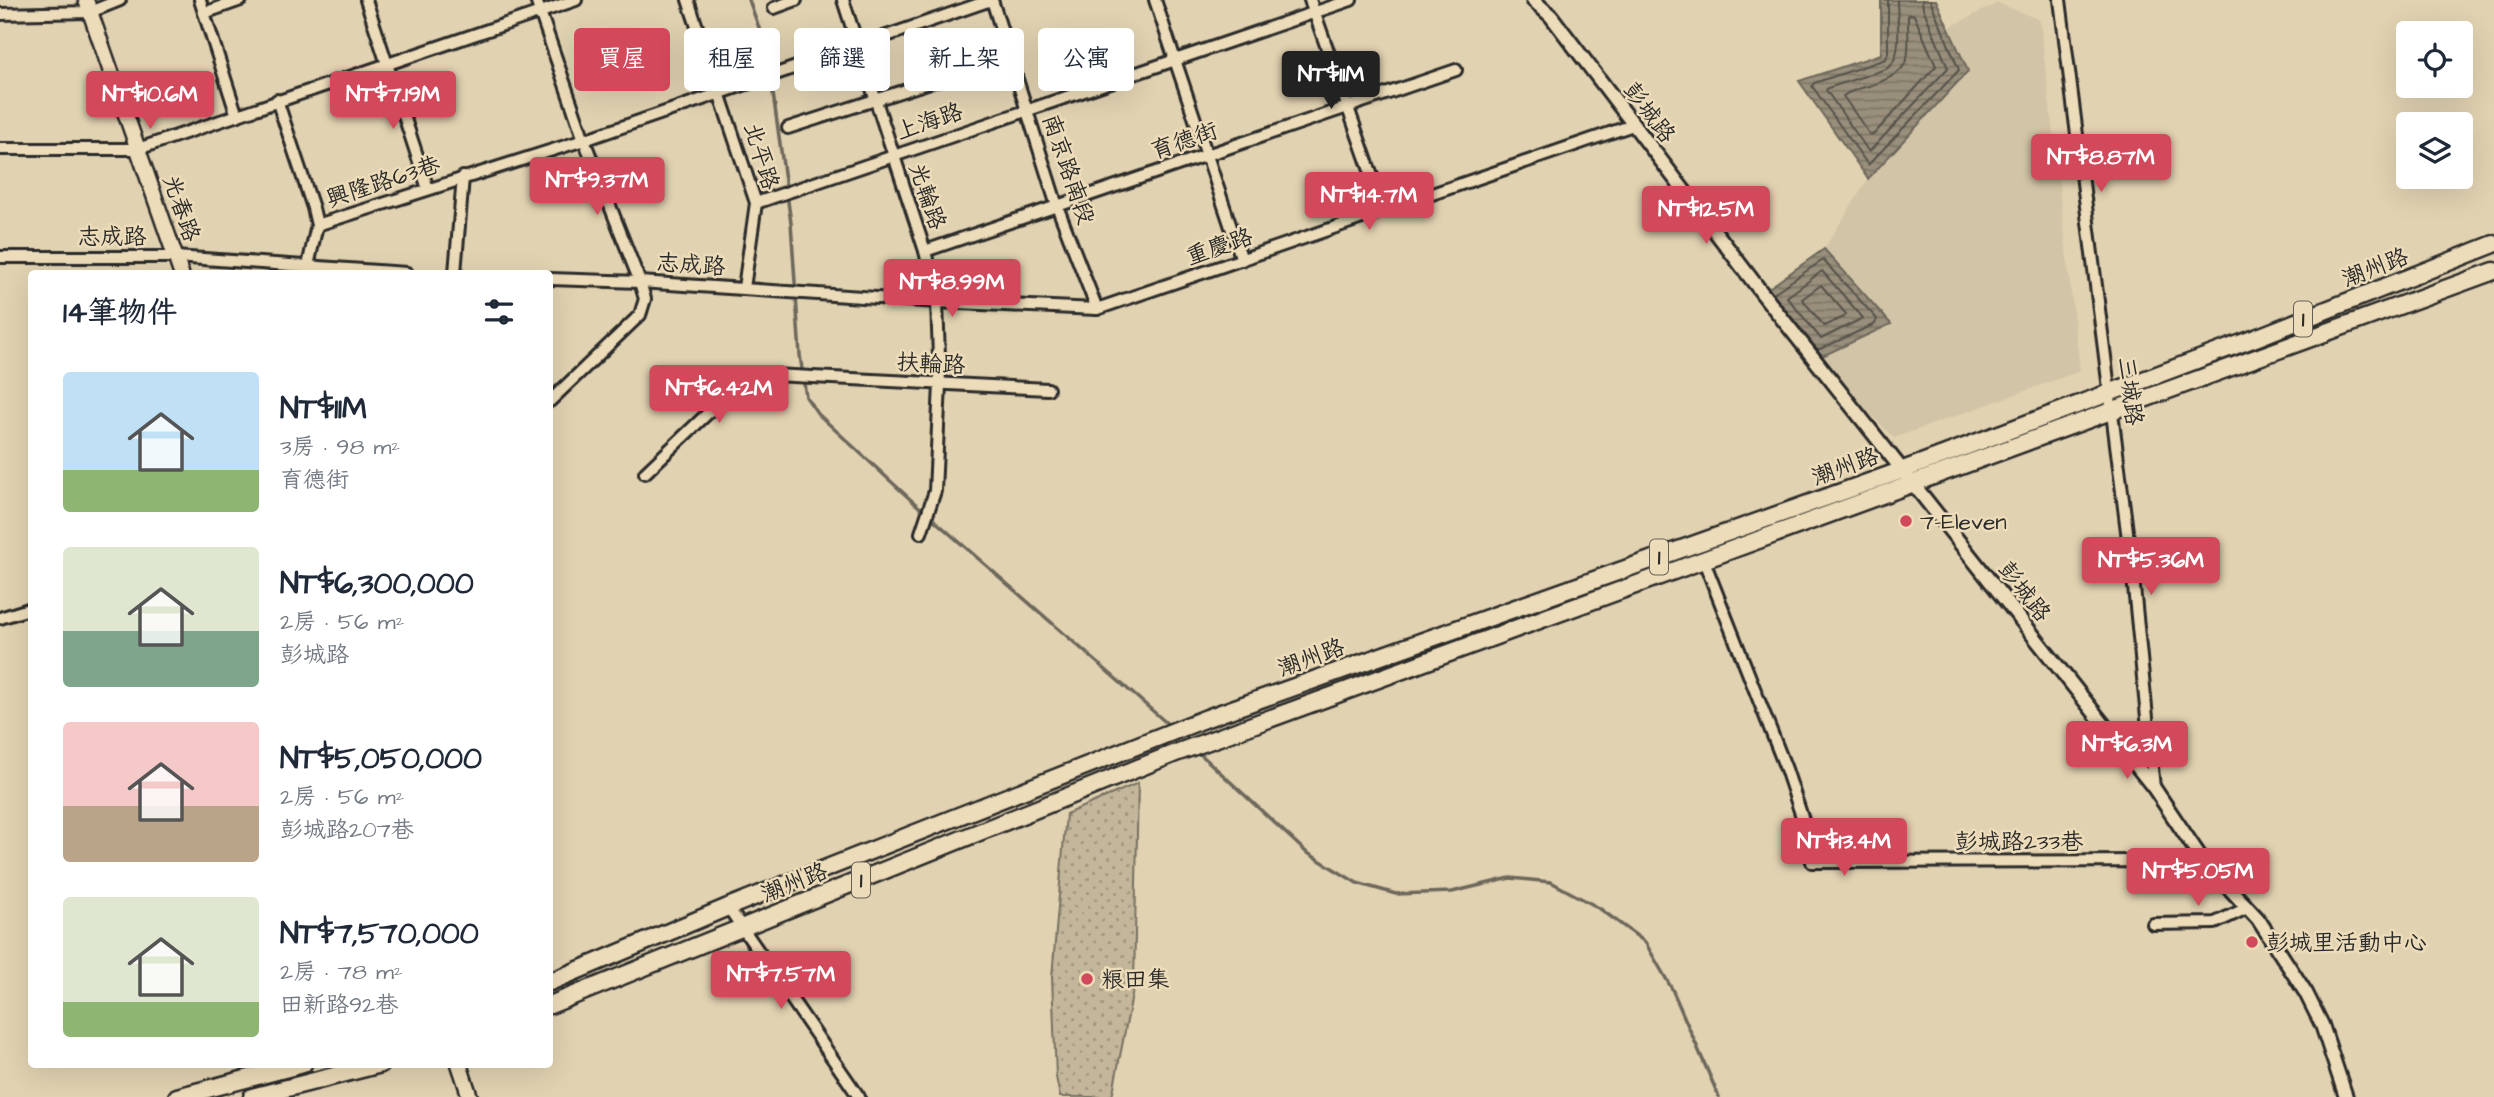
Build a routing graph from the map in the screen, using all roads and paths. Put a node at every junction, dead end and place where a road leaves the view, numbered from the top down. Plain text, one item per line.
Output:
1 (120, 0) edge
2 (200, 0) edge
3 (241, 0) edge
4 (366, 0) edge
5 (537, 0) edge
6 (576, 0) edge
7 (688, 0) edge
8 (796, 0) edge
9 (843, 0) edge
10 (992, 0) edge
11 (1155, 0) edge
12 (1310, 0) edge
13 (1351, 0) edge
14 (1533, 0) edge
15 (2060, 0) edge
16 (88, 6) edge
17 (774, 8) dead end
18 (541, 12) junction
19 (1315, 12) junction
20 (204, 13) junction
21 (0, 14) edge
22 (853, 28) edge
23 (890, 35) edge
24 (1175, 61) junction
25 (388, 63) junction
26 (794, 69) edge
27 (1456, 70) dead end
28 (904, 90) edge
29 (872, 91) edge
30 (721, 92) junction
31 (277, 100) junction
32 (874, 100) junction
33 (1346, 107) junction
34 (1027, 110) junction
35 (237, 116) junction
36 (1633, 125) junction
37 (788, 128) dead end
38 (584, 140) junction
39 (0, 149) edge
40 (138, 149) junction
41 (892, 155) junction
42 (1205, 155) junction
43 (463, 177) junction
44 (428, 189) junction
45 (756, 203) junction
46 (1058, 206) junction
47 (1384, 210) junction
48 (317, 225) junction
49 (2494, 244) edge
50 (925, 251) junction
51 (0, 257) edge
52 (175, 257) junction
53 (1242, 260) junction
54 (308, 266) junction
55 (180, 270) edge
56 (365, 270) edge
57 (455, 270) edge
58 (2494, 271) edge
59 (553, 279) edge
60 (640, 282) junction
61 (744, 288) junction
62 (937, 302) junction
63 (1097, 309) junction
64 (940, 384) junction
65 (1048, 389) dead end
66 (2111, 392) junction
67 (553, 398) edge
68 (2112, 409) junction
69 (1903, 470) junction
70 (645, 473) dead end
71 (1913, 483) junction
72 (921, 533) dead end
73 (1704, 561) junction
74 (28, 609) edge
75 (0, 618) edge
76 (2154, 788) junction
77 (2208, 866) junction
78 (728, 907) junction
79 (2247, 908) junction
80 (2153, 924) dead end
81 (742, 928) junction
82 (553, 981) edge
83 (553, 1003) edge
84 (288, 1068) edge
85 (365, 1068) edge
86 (460, 1068) edge
87 (177, 1097) edge
88 (252, 1097) edge
89 (470, 1097) edge
90 (859, 1097) edge
91 (2346, 1097) edge

1 - 16 street
2 - 20 street
3 - 20 street
4 - 25 street
5 - 18 street
6 - 18 street
7 - 30 street, 北平路
8 - 17 street
9 - 22 street, 光輪路
10 - 23 street, 興隆路63巷
10 - 34 street, 南京路南段
11 - 24 street
12 - 19 street
13 - 19 street, 上海路
14 - 36 street, 彭城路
15 - 66 street, 三城路
16 - 21 street
16 - 40 main road, 光春路
18 - 25 street
18 - 38 street
19 - 24 street, 上海路
19 - 33 street
20 - 35 street
24 - 34 street, 上海路
24 - 42 street
25 - 31 street
25 - 44 street
26 - 30 street, 興隆路63巷
27 - 33 street, 育德街
28 - 32 street
29 - 32 street, 光輪路
30 - 38 street, 興隆路63巷
30 - 45 street, 北平路
31 - 35 street
31 - 48 street
32 - 37 street
32 - 41 street, 光輪路
33 - 42 street, 育德街
33 - 47 street
34 - 41 street, 上海路
34 - 46 street, 南京路南段
35 - 40 street
36 - 47 street, 重慶路
36 - 69 street, 彭城路
38 - 43 street, 興隆路63巷
38 - 60 street
39 - 40 street
40 - 52 main road, 光春路
41 - 45 street, 上海路
41 - 50 street, 光輪路
42 - 46 street, 育德街
42 - 53 street
43 - 44 street, 興隆路63巷
43 - 57 street
44 - 48 street, 興隆路63巷
45 - 61 street, 北平路
46 - 50 street, 育德街
46 - 63 street, 南京路南段
47 - 53 street, 重慶路
48 - 54 street
49 - 66 main road, 潮州路 / 1
50 - 62 street, 光輪路
51 - 52 street, 志成路
52 - 54 street, 志成路
52 - 55 main road, 光春路
53 - 63 street, 重慶路
54 - 56 street, 志成路
58 - 68 main road, 潮州路 / 1
59 - 60 street, 志成路
60 - 61 street, 志成路
60 - 67 street
61 - 62 street, 志成路
62 - 63 street
62 - 64 street, 光輪路
64 - 65 street, 扶輪路
64 - 70 street, 扶輪路
64 - 72 street, 光輪路
66 - 68 street, 三城路
66 - 69 main road, 潮州路 / 1
68 - 71 main road, 潮州路 / 1
68 - 76 street, 三城路
69 - 71 street, 彭城路
69 - 78 main road, 潮州路 / 1
71 - 73 main road, 潮州路 / 1
71 - 76 street, 彭城路
73 - 77 street, 彭城路233巷
73 - 81 main road, 潮州路 / 1
74 - 75 street
76 - 77 street, 彭城路
77 - 79 street, 彭城路
78 - 81 street
78 - 82 main road, 潮州路 / 1
79 - 80 street
79 - 91 street, 彭城路
81 - 83 main road, 潮州路 / 1
81 - 90 street
84 - 87 main road
85 - 88 main road
86 - 89 main road

